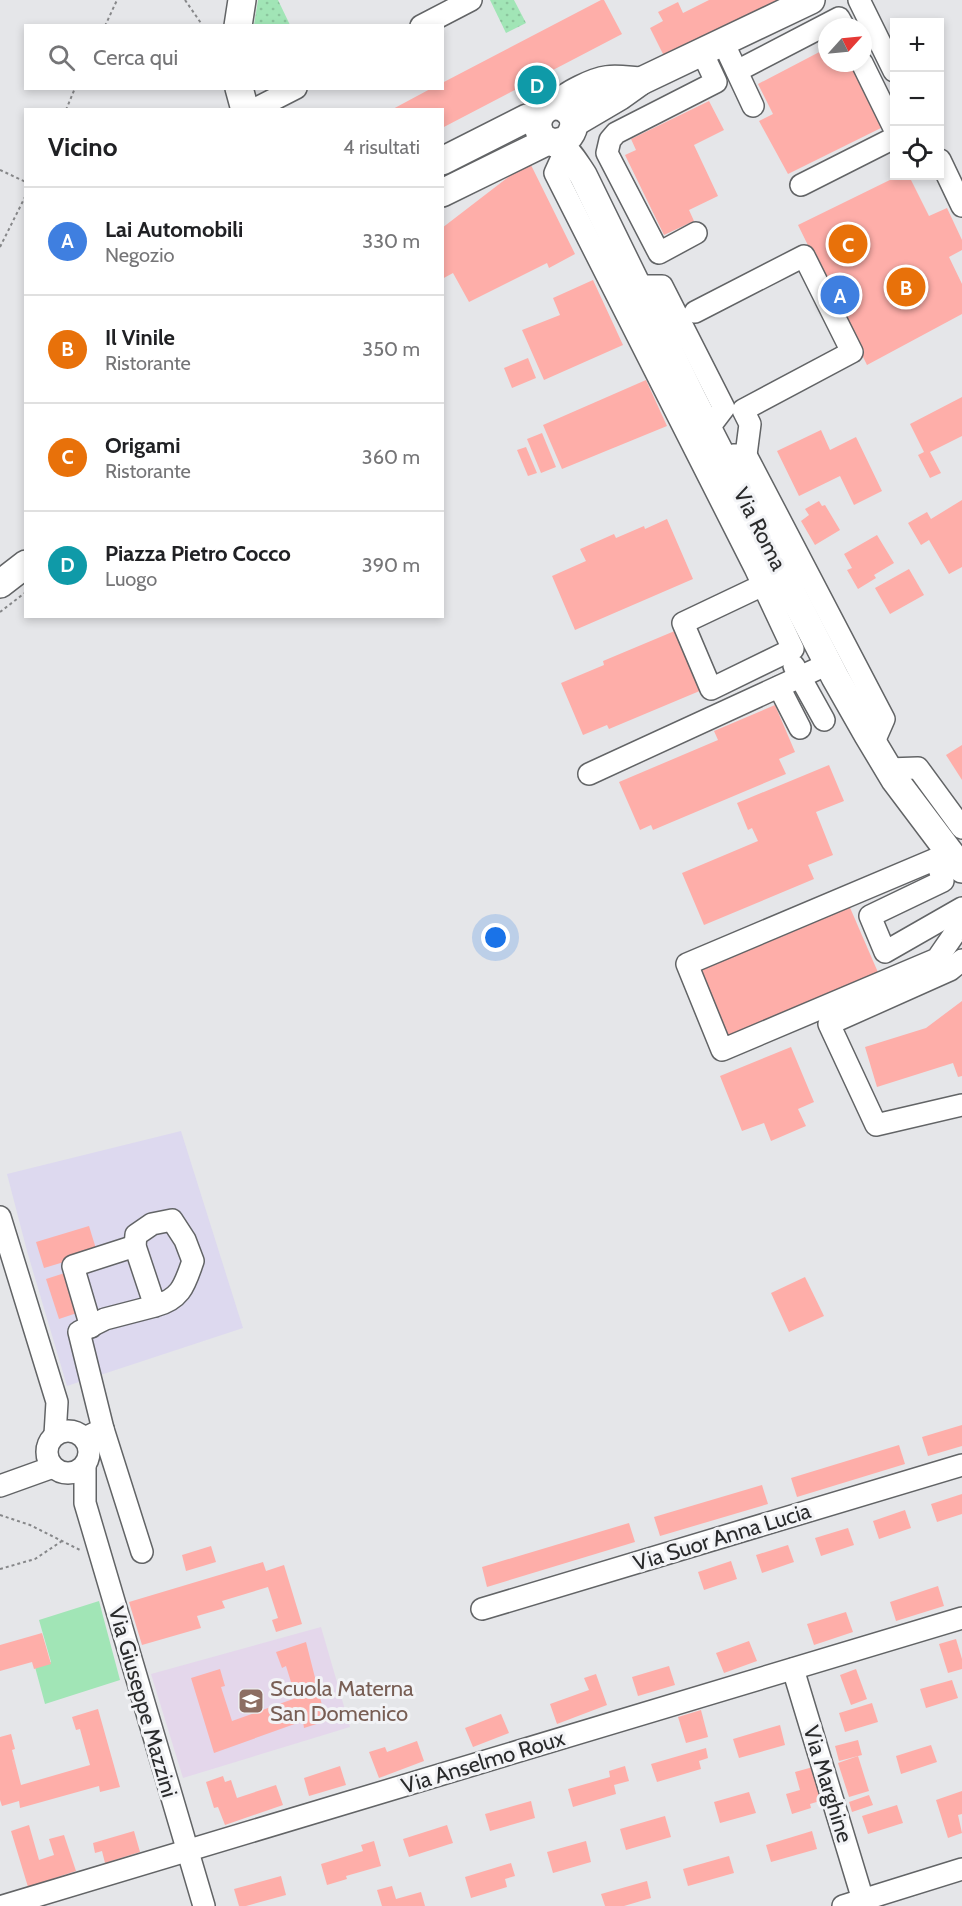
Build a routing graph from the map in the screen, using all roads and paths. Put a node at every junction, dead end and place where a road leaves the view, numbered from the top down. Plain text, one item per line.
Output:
1 (117, 0) edge
2 (185, 0) edge
3 (242, 0) edge
4 (471, 0) edge
5 (811, 0) edge
6 (859, 0) edge
7 (106, 24) edge
8 (201, 24) edge
9 (238, 24) edge
10 (425, 24) edge
11 (818, 29) edge
12 (713, 47) junction
13 (890, 63) edge
14 (737, 71) junction
15 (866, 72) edge
16 (74, 90) edge
17 (240, 90) edge
18 (292, 90) edge
19 (753, 106) dead end
20 (67, 108) edge
21 (244, 108) edge
22 (257, 108) edge
23 (893, 126) edge
24 (559, 131) junction
25 (890, 140) edge
26 (444, 160) edge
27 (944, 168) edge
28 (0, 170) edge
29 (24, 181) edge
30 (801, 185) dead end
31 (444, 192) edge
32 (960, 194) edge
33 (24, 199) edge
34 (696, 233) dead end
35 (603, 244) junction
36 (0, 247) edge
37 (658, 253) junction
38 (633, 278) junction
39 (669, 330) junction
40 (697, 422) junction
41 (734, 455) junction
42 (729, 492) junction
43 (24, 566) edge
44 (764, 570) junction
45 (0, 584) edge
46 (24, 594) edge
47 (0, 612) edge
48 (787, 652) junction
49 (828, 664) junction
50 (799, 678) junction
51 (780, 687) junction
52 (824, 720) dead end
53 (800, 728) dead end
54 (873, 744) junction
55 (888, 769) junction
56 (589, 774) dead end
57 (962, 828) edge
58 (948, 865) edge
59 (962, 908) edge
60 (962, 928) edge
61 (962, 960) edge
62 (962, 1105) edge
63 (0, 1217) edge
64 (135, 1246) junction
65 (155, 1306) junction
66 (91, 1327) junction
67 (57, 1402) junction
68 (88, 1433) junction
69 (55, 1435) junction
70 (63, 1465) junction
71 (962, 1465) edge
72 (0, 1486) edge
73 (0, 1515) edge
74 (62, 1541) junction
75 (142, 1552) dead end
76 (100, 1555) junction
77 (0, 1569) edge
78 (482, 1609) dead end
79 (962, 1618) edge
80 (793, 1669) junction
81 (187, 1851) junction
82 (962, 1869) edge
83 (863, 1900) junction
84 (3, 1906) edge
85 (204, 1906) edge
86 (843, 1906) edge

1 - 7 path
2 - 8 path
3 - 9 main road
4 - 10 street
5 - 12 main road
6 - 13 street
11 - 14 street
12 - 14 street
12 - 24 main road
12 - 37 street
14 - 19 street
15 - 23 street
16 - 20 path
17 - 21 main road
18 - 22 street
24 - 26 main road
24 - 31 main road
24 - 35 main road, Via Roma
24 - 35 street
25 - 30 street
27 - 32 street
28 - 29 path
33 - 36 path
34 - 37 street
35 - 38 main road, Via Roma
35 - 39 street
37 - 38 street
38 - 39 main road, Via Roma
39 - 40 main road, Via Roma
39 - 41 street
40 - 41 main road, Via Roma
40 - 42 street
41 - 42 main road, Via Roma
41 - 54 street
42 - 44 main road, Via Roma
43 - 45 main road
44 - 48 street
44 - 48 street
44 - 49 main road, Via Roma
46 - 47 path
48 - 50 street
49 - 50 street
49 - 54 main road, Via Roma
50 - 51 street
50 - 52 street
51 - 53 street
51 - 56 street
54 - 55 main road, Via Roma
55 - 57 street
55 - 58 main road, Via Roma
58 - 59 street
58 - 59 street
58 - 60 street
61 - 62 street
63 - 67 street
64 - 65 street
64 - 65 street
64 - 66 street
65 - 66 street
66 - 68 street
67 - 68 street
67 - 69 street
68 - 69 street
68 - 70 street
68 - 75 street
69 - 70 street
70 - 72 street
70 - 76 street, Via Giuseppe Mazzini
71 - 78 street, Via Suor Anna Lucia
73 - 74 path
74 - 76 path
74 - 77 path
76 - 81 street, Via Giuseppe Mazzini
79 - 80 street, Via Anselmo Roux
80 - 81 street, Via Anselmo Roux
80 - 83 street, Via Marghine
81 - 84 street, Via Anselmo Roux
81 - 85 street, Via Giuseppe Mazzini
82 - 83 street
83 - 86 street

